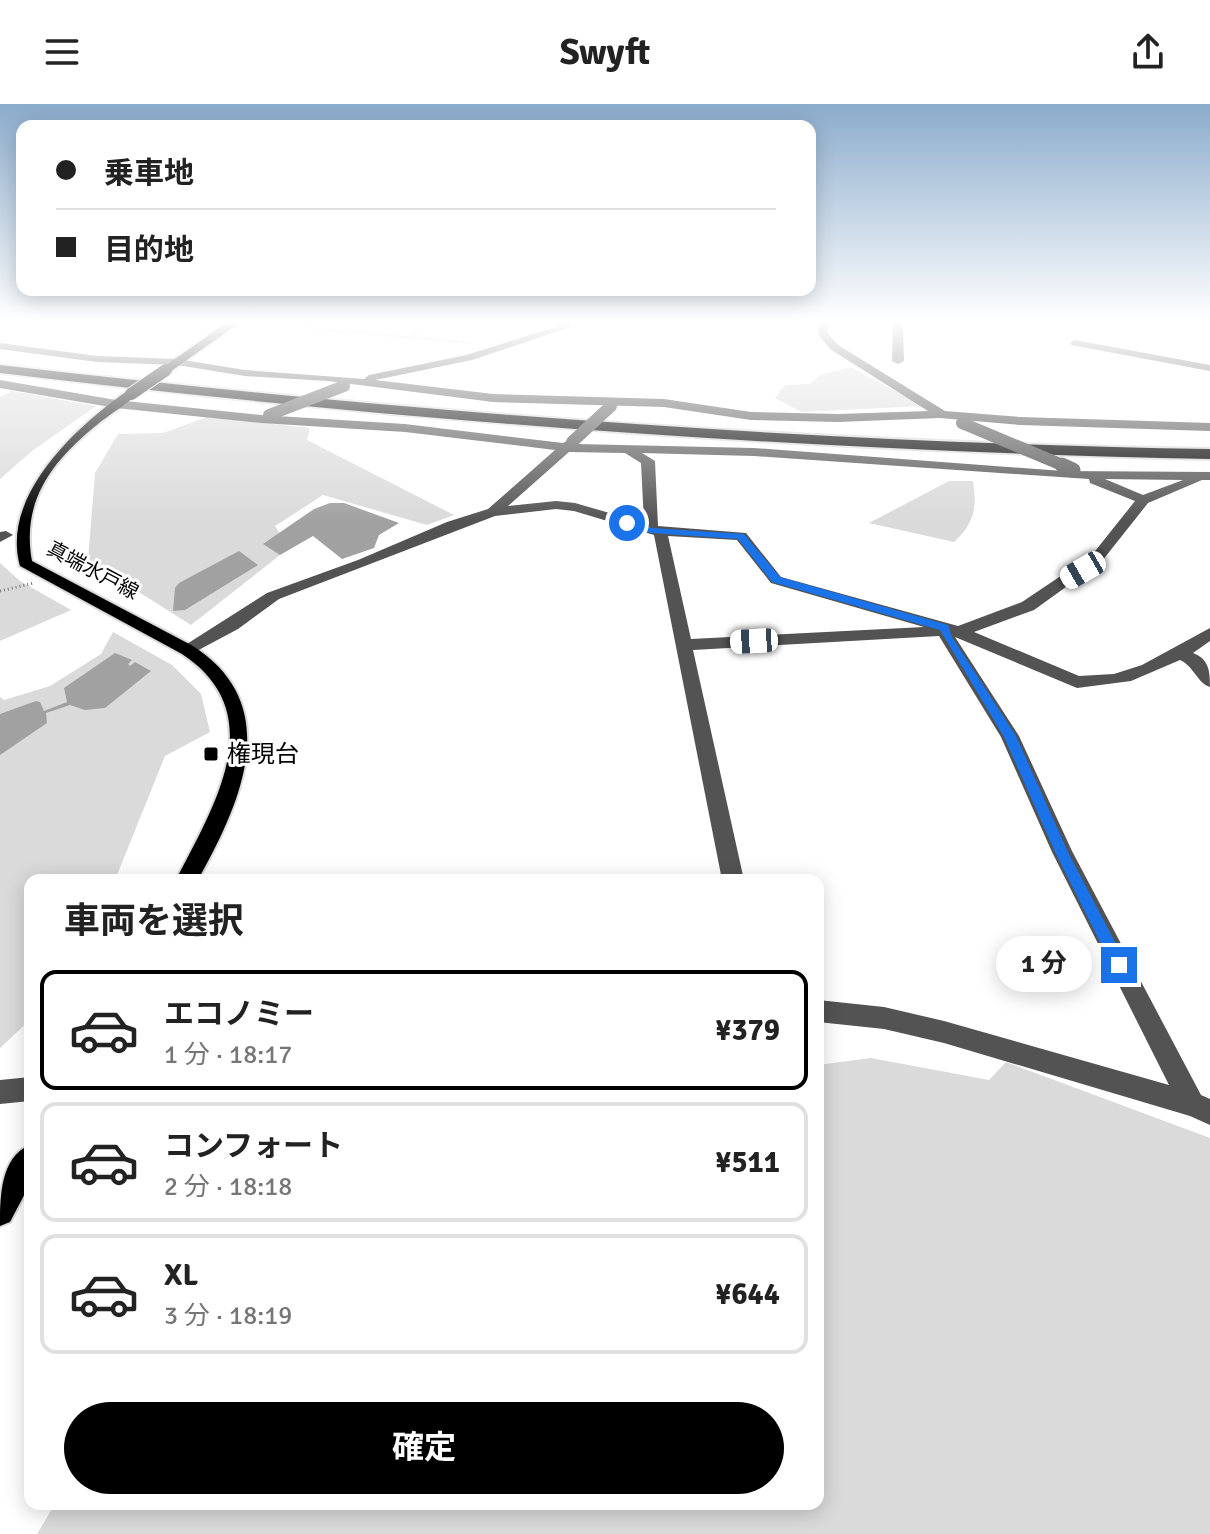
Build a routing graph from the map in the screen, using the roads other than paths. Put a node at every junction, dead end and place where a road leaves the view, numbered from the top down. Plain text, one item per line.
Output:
1 (22, 388) edge
2 (140, 388) edge
3 (160, 388) edge
4 (257, 388) edge
5 (340, 388) edge
6 (388, 388) edge
7 (898, 388) edge
8 (116, 404) junction
9 (613, 404) junction
10 (940, 414) junction
11 (265, 417) junction
12 (1210, 427) edge
13 (1210, 443) edge
14 (570, 445) junction
15 (631, 449) junction
16 (1210, 454) edge
17 (1078, 473) junction
18 (1208, 476) edge
19 (16, 483) dead end
20 (1143, 500) junction
21 (493, 512) junction
22 (655, 530) junction
23 (3, 531) edge
24 (952, 630) junction
25 (1210, 633) edge
26 (685, 645) junction
27 (187, 649) junction
28 (1195, 656) edge
29 (1210, 681) edge
30 (190, 874) edge
31 (732, 874) edge
32 (824, 1012) edge
33 (24, 1090) edge
34 (0, 1092) edge
35 (1201, 1108) edge
36 (24, 1169) edge
37 (0, 1212) edge

1 - 8 street
2 - 8 main road, bridge
3 - 16 highway
4 - 13 highway
5 - 11 street, bridge
6 - 9 street
7 - 10 street
8 - 11 street
8 - 19 main road
9 - 10 street
9 - 14 street, bridge
10 - 12 street
10 - 17 street, bridge
11 - 14 street
14 - 15 street
14 - 21 street
15 - 17 street
15 - 22 street
17 - 18 street
17 - 20 street
18 - 20 street
20 - 24 street
21 - 22 street
21 - 27 street
22 - 24 street
22 - 26 street
23 - 27 main road, 真端水戸線
24 - 26 street
24 - 28 street
24 - 35 street
25 - 28 street
26 - 31 street
27 - 30 main road, 真端水戸線
28 - 29 street
32 - 35 street
33 - 34 street
36 - 37 main road

